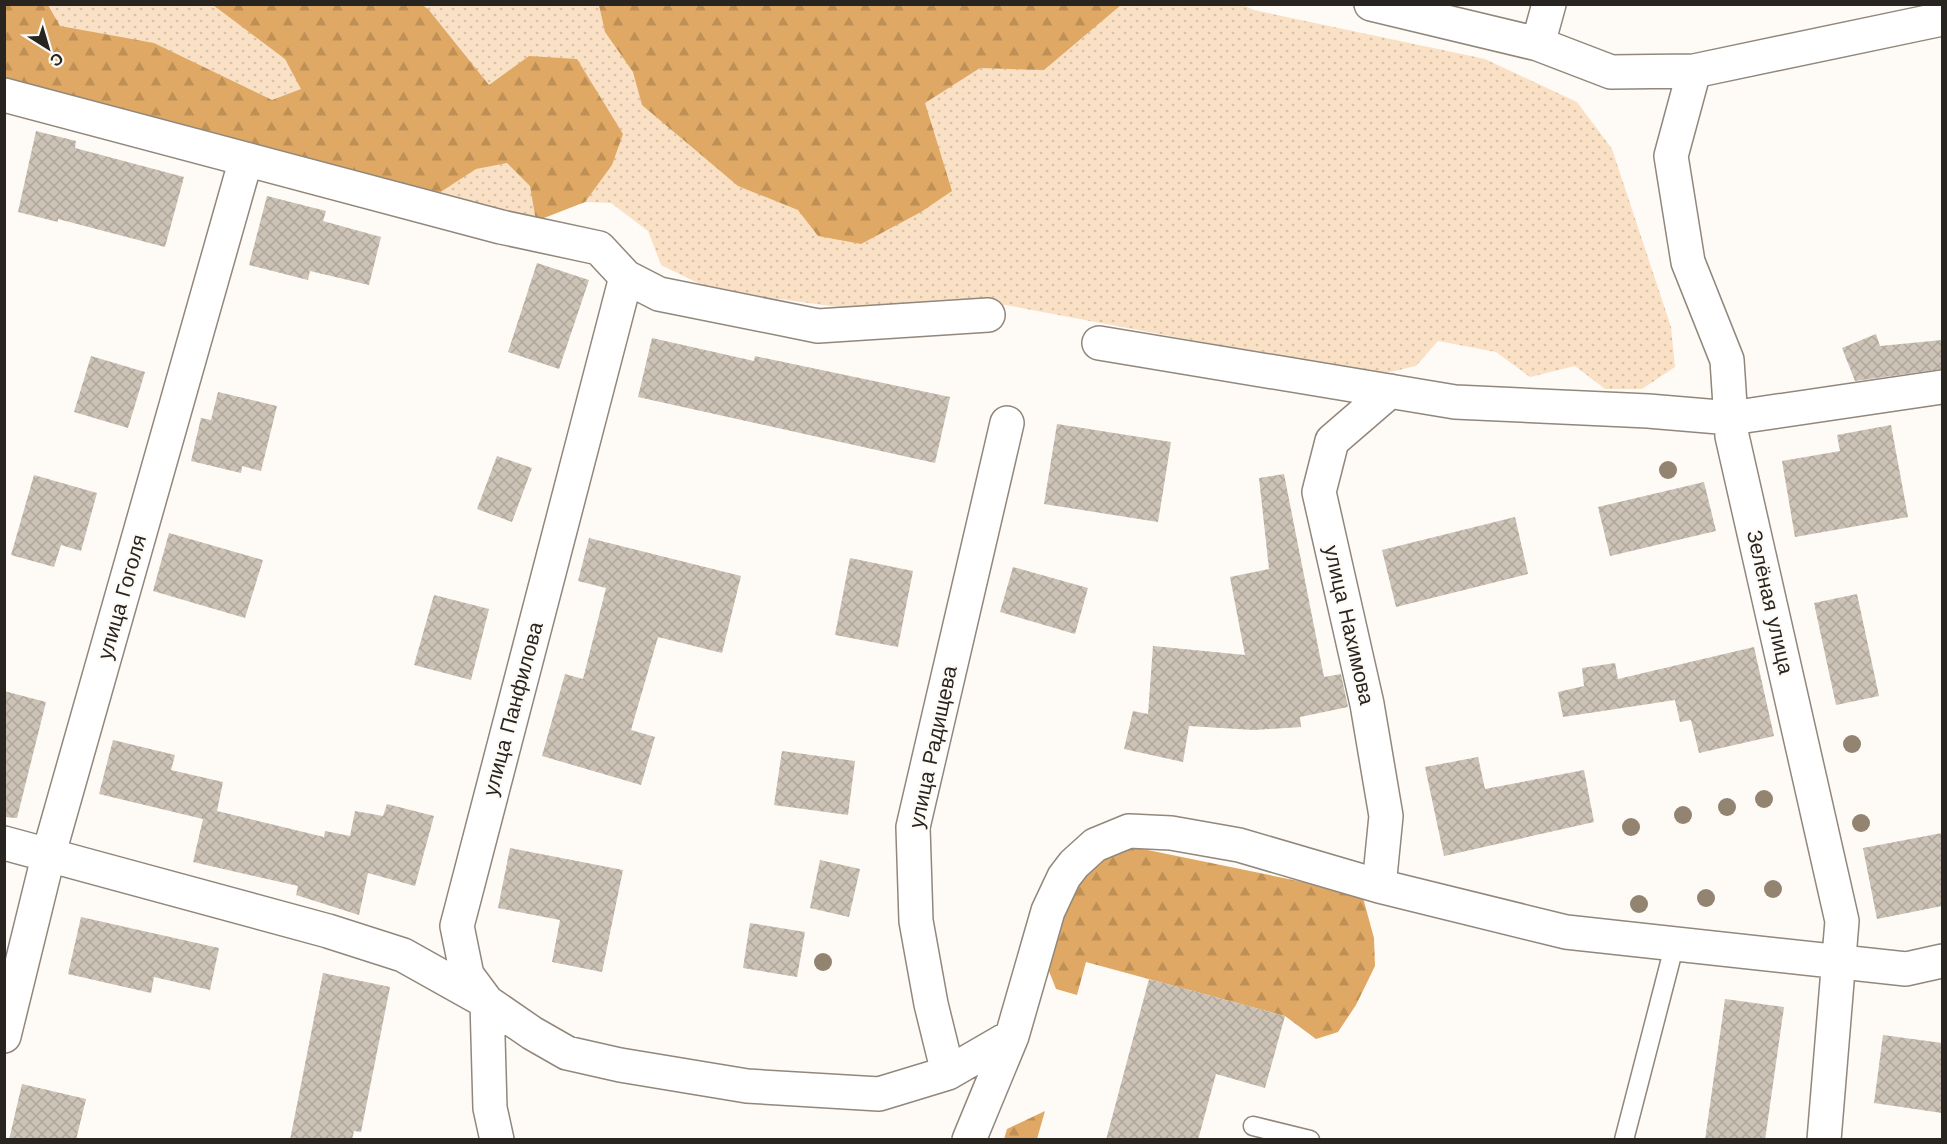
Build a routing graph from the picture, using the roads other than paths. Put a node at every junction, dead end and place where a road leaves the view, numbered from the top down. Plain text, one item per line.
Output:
1 (1371, 4) edge
2 (1549, 4) edge
3 (1942, 19) edge
4 (1538, 44) junction
5 (1694, 71) junction
6 (4, 95) edge
7 (246, 159) junction
8 (626, 277) junction
9 (988, 315) dead end
10 (1099, 343) dead end
11 (1942, 387) edge
12 (1390, 390) junction
13 (1731, 418) junction
14 (1007, 423) dead end
15 (4, 843) edge
16 (49, 854) junction
17 (1378, 886) junction
18 (1675, 943) junction
19 (1942, 961) edge
20 (1839, 962) junction
21 (487, 1002) junction
22 (4, 1036) edge
23 (1012, 1036) junction
24 (948, 1073) junction
25 (1253, 1126) dead end
26 (497, 1140) edge
27 (969, 1140) edge
28 (1310, 1140) edge
29 (1624, 1140) edge
30 (1824, 1140) edge

1 - 4 street
2 - 4 street
3 - 5 street
4 - 5 street
5 - 13 street, Зелёная улица
6 - 7 street
7 - 8 street
7 - 16 street, улица Гоголя
8 - 9 street
8 - 21 street, улица Панфилова
10 - 12 street
11 - 13 street
12 - 13 street
12 - 17 street, улица Нахимова
13 - 20 street, Зелёная улица
14 - 24 street, улица Радищева
15 - 16 street
16 - 21 street
16 - 22 street, улица Гоголя
17 - 18 street
17 - 23 street
18 - 20 street
18 - 29 lane
19 - 20 street
20 - 30 street, Зелёная улица
21 - 24 street
21 - 26 street
23 - 24 street
23 - 27 street
25 - 28 lane

